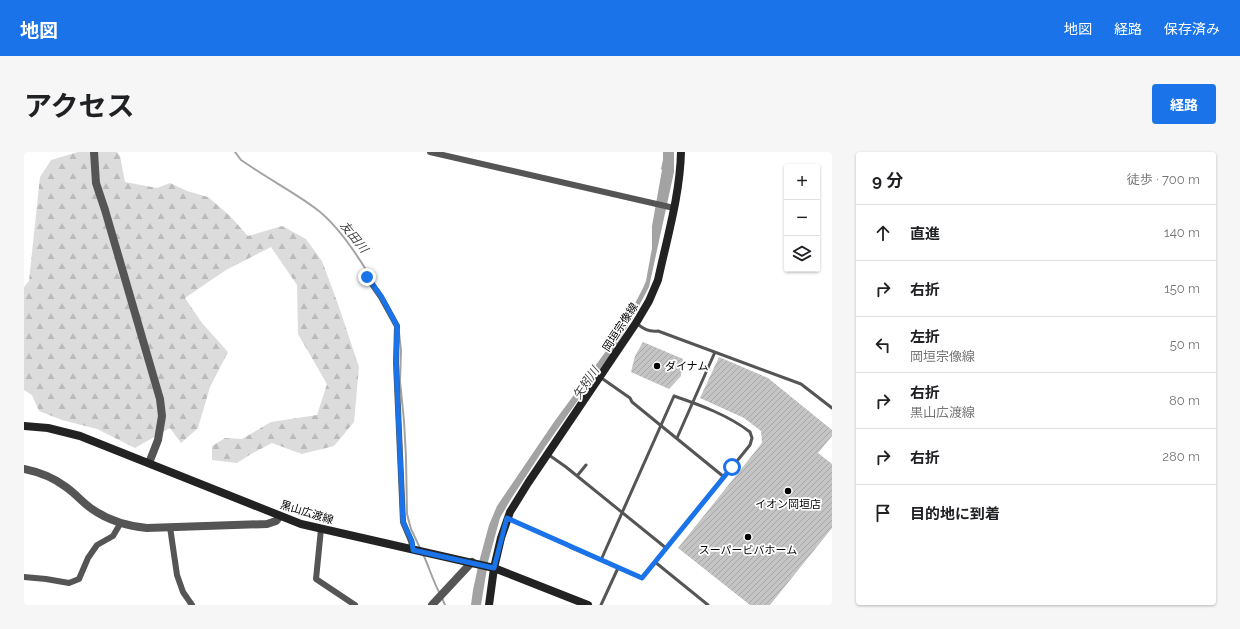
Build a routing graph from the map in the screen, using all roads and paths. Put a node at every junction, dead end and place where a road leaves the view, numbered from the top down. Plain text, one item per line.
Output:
1 (94, 152) edge
2 (430, 152) edge
3 (681, 152) edge
4 (674, 208) junction
5 (367, 277) dead end
6 (636, 323) junction
7 (715, 352) junction
8 (600, 377) junction
9 (692, 403) junction
10 (832, 408) edge
11 (661, 425) junction
12 (24, 426) edge
13 (678, 438) junction
14 (548, 454) junction
15 (149, 463) junction
16 (586, 465) dead end
17 (24, 468) edge
18 (577, 476) junction
19 (724, 476) junction
20 (622, 513) junction
21 (280, 516) junction
22 (507, 518) junction
23 (120, 524) junction
24 (170, 527) junction
25 (321, 529) junction
26 (666, 548) junction
27 (413, 550) junction
28 (601, 560) junction
29 (472, 562) junction
30 (655, 562) junction
31 (494, 568) junction
32 (618, 568) junction
33 (24, 578) edge
34 (434, 604) edge
35 (192, 605) edge
36 (355, 605) edge
37 (489, 605) edge
38 (588, 605) edge
39 (601, 605) edge
40 (708, 605) edge

1 - 15 street
2 - 4 street
3 - 4 main road, 岡垣宗像線
4 - 6 main road, 岡垣宗像線
5 - 27 street
6 - 7 lane
6 - 8 main road, 岡垣宗像線
7 - 9 lane
7 - 10 lane
8 - 11 lane
8 - 14 main road, 岡垣宗像線
9 - 11 lane
9 - 13 lane
9 - 19 lane
11 - 13 lane
11 - 20 lane
12 - 15 main road, 黒山広渡線
13 - 19 lane
14 - 18 lane
14 - 22 main road, 岡垣宗像線
15 - 21 main road, 黒山広渡線
16 - 18 lane
17 - 23 street
18 - 20 lane
19 - 26 lane
20 - 26 lane
20 - 28 lane
21 - 24 street
21 - 25 main road, 黒山広渡線
22 - 28 lane
22 - 31 main road, 岡垣宗像線
23 - 24 street
23 - 33 street
24 - 35 street
25 - 27 main road, 黒山広渡線
25 - 36 street
26 - 30 lane
27 - 29 main road, 黒山広渡線
28 - 32 lane
29 - 31 main road, 黒山広渡線
29 - 34 street
30 - 32 lane
30 - 40 lane
31 - 37 main road, 岡垣宗像線
31 - 38 main road, 黒山広渡線
32 - 39 lane

